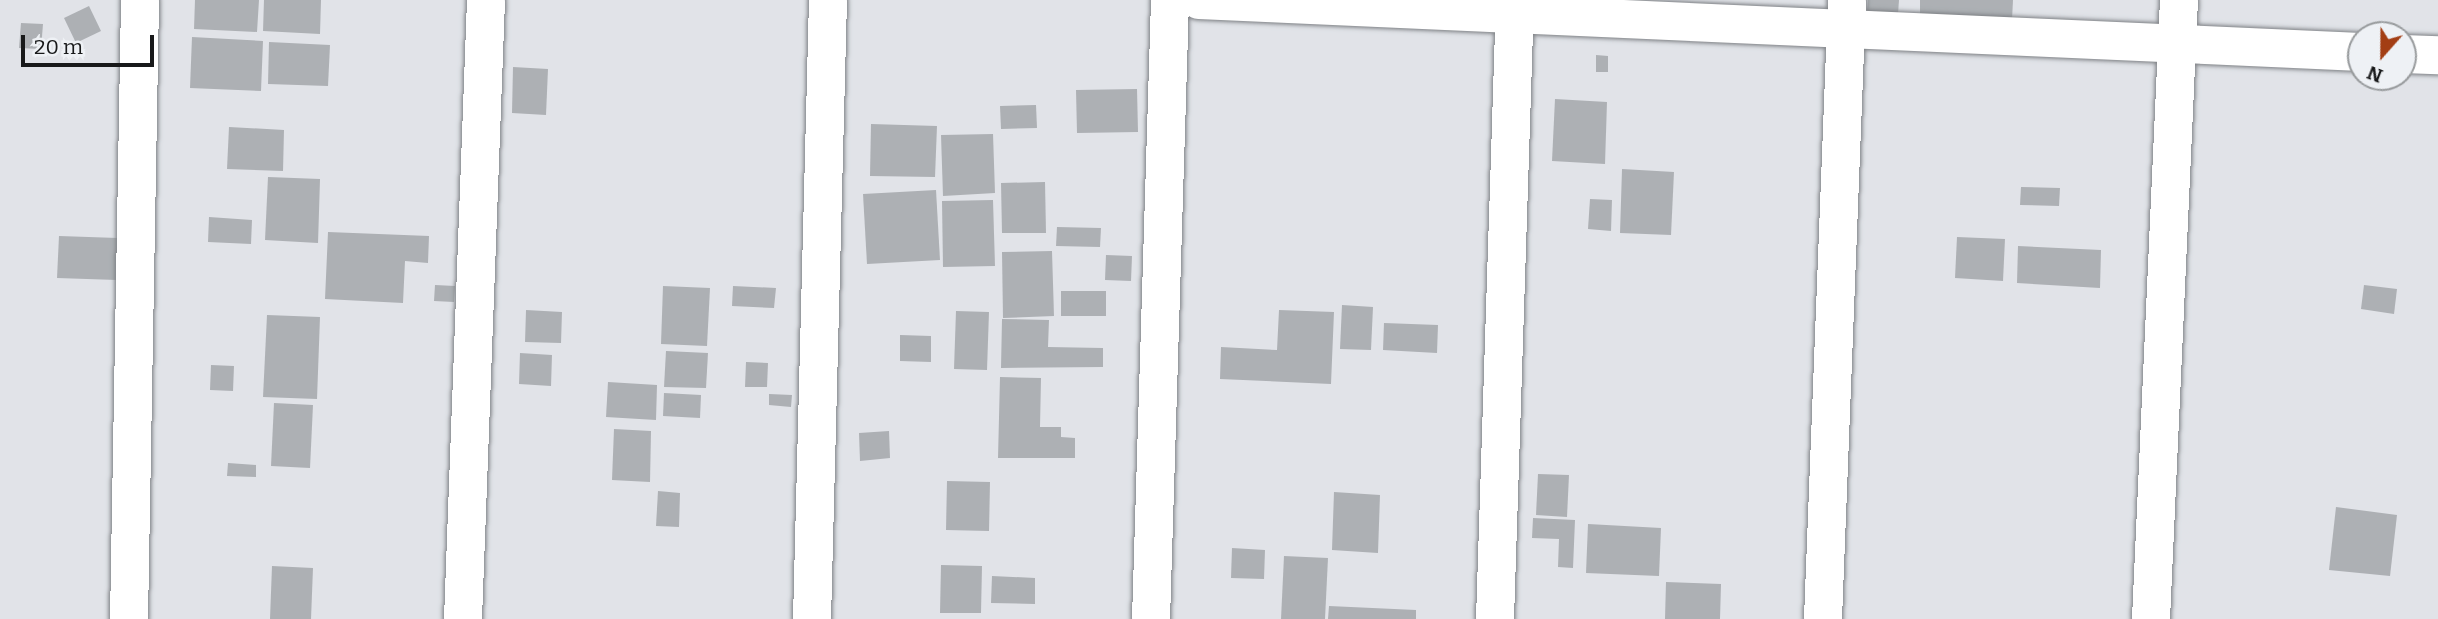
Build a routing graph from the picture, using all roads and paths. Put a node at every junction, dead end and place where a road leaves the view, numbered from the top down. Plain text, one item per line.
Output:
1 (140, 0) edge
2 (486, 0) edge
3 (828, 0) edge
4 (1170, 0) edge
5 (1199, 0) edge
6 (2179, 0) edge
7 (1515, 7) edge
8 (1846, 15) edge
9 (2177, 44) junction
10 (2347, 51) edge
11 (2417, 54) edge
12 (2438, 55) edge
13 (129, 619) edge
14 (463, 619) edge
15 (813, 619) edge
16 (1151, 619) edge
17 (1495, 619) edge
18 (1823, 619) edge
19 (2151, 619) edge

1 - 13 street
2 - 14 street
3 - 15 street
4 - 16 street
5 - 7 street
6 - 9 street
7 - 8 street
7 - 17 street
8 - 9 street
8 - 18 street
9 - 10 street
9 - 19 street
11 - 12 street

